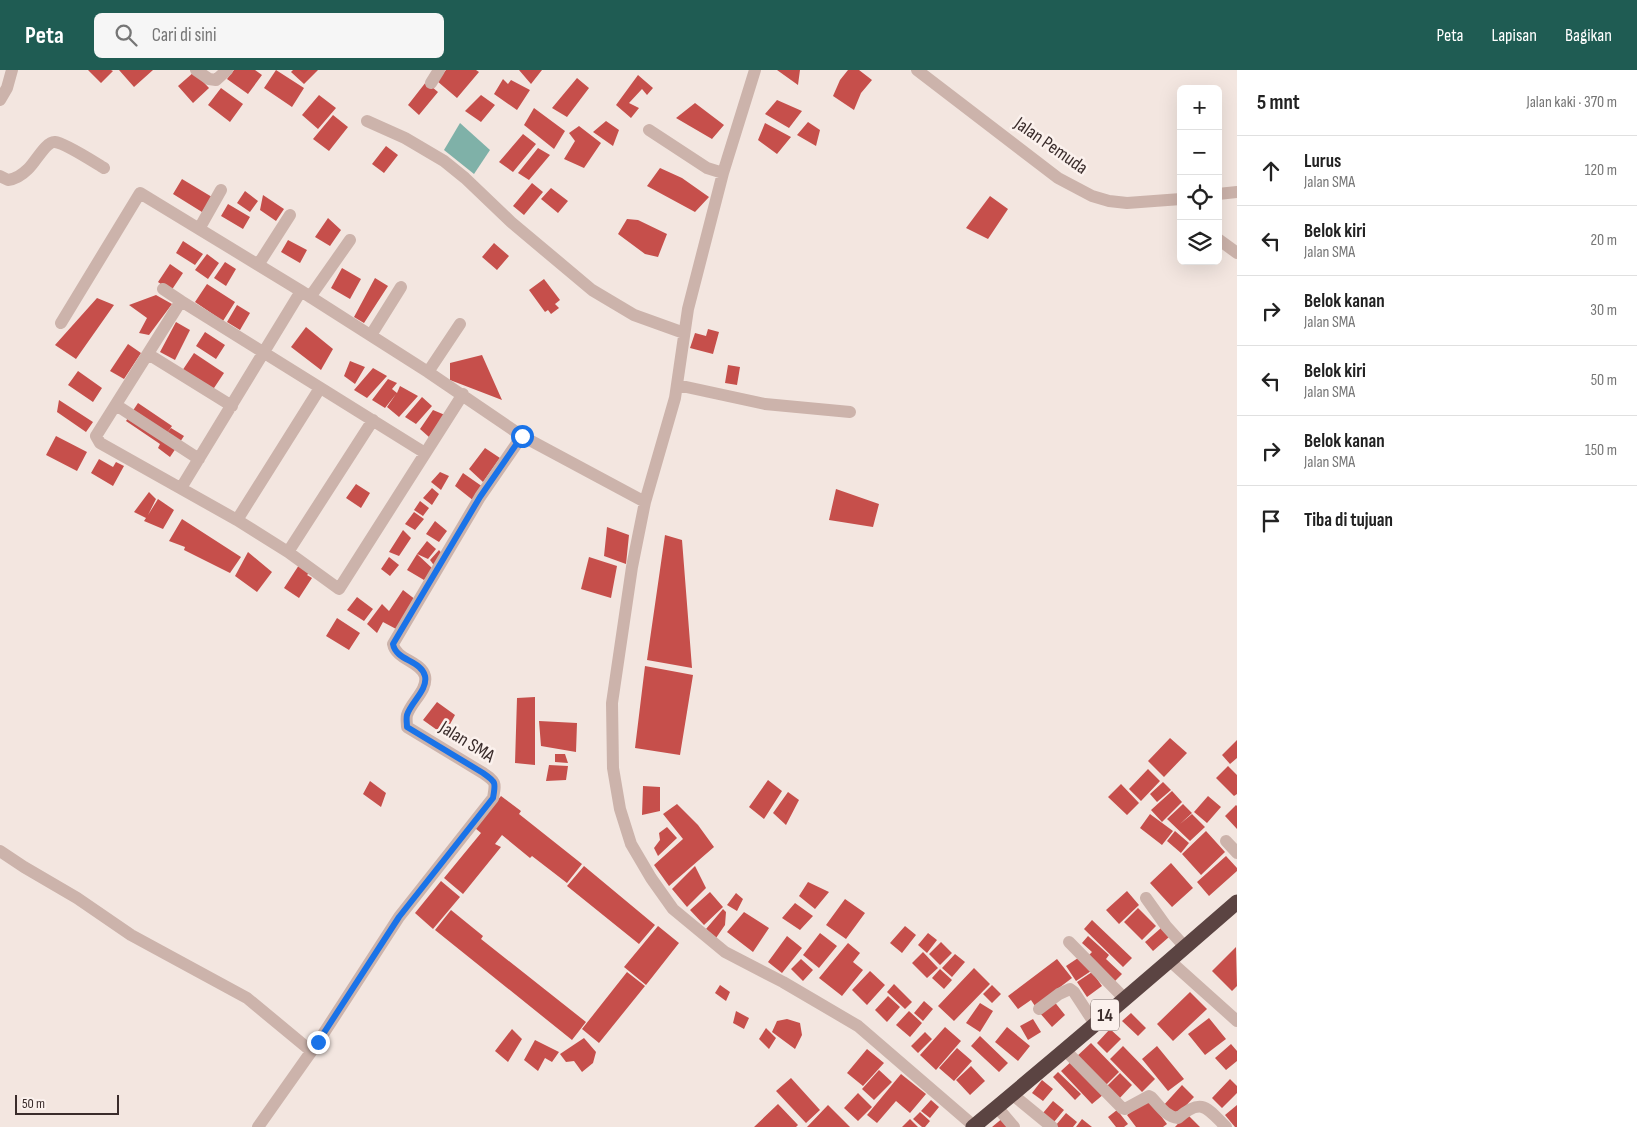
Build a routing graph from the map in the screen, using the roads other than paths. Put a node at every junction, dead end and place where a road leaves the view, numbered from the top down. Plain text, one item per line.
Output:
1 (12, 70) edge
2 (196, 70) edge
3 (227, 70) edge
4 (439, 70) edge
5 (755, 70) edge
6 (917, 70) edge
7 (431, 83) dead end
8 (0, 100) edge
9 (367, 121) dead end
10 (650, 130) dead end
11 (104, 168) dead end
12 (723, 173) junction
13 (0, 176) edge
14 (221, 190) dead end
15 (1237, 192) edge
16 (1222, 194) edge
17 (1174, 200) edge
18 (290, 215) dead end
19 (199, 229) junction
20 (350, 240) dead end
21 (1222, 242) edge
22 (1237, 253) edge
23 (258, 265) junction
24 (402, 287) dead end
25 (163, 289) dead end
26 (306, 294) junction
27 (181, 301) junction
28 (61, 323) dead end
29 (460, 324) dead end
30 (684, 333) junction
31 (371, 335) junction
32 (265, 353) junction
33 (148, 354) junction
34 (428, 372) junction
35 (677, 385) junction
36 (320, 388) junction
37 (463, 394) junction
38 (116, 405) junction
39 (232, 406) junction
40 (850, 412) dead end
41 (373, 420) junction
42 (522, 436) junction
43 (425, 453) junction
44 (200, 459) junction
45 (181, 488) junction
46 (645, 502) junction
47 (237, 520) junction
48 (288, 552) junction
49 (1226, 841) dead end
50 (0, 851) edge
51 (1237, 853) edge
52 (1146, 898) dead end
53 (1237, 902) edge
54 (1069, 942) dead end
55 (1185, 947) junction
56 (1170, 961) junction
57 (1124, 998) junction
58 (1039, 1009) dead end
59 (1237, 1021) edge
60 (1095, 1024) junction
61 (1065, 1050) junction
62 (311, 1051) junction
63 (1013, 1095) junction
64 (997, 1107) junction
65 (258, 1127) edge
66 (973, 1127) edge
67 (1014, 1127) edge
68 (1052, 1127) edge
69 (1226, 1127) edge

1 - 8 street
2 - 3 street
4 - 7 street
5 - 12 street
6 - 17 street, Jalan Pemuda
9 - 30 street
10 - 12 street
11 - 13 street
12 - 30 street
14 - 19 street
15 - 16 street
18 - 23 street
19 - 23 street
19 - 28 street
20 - 26 street
21 - 22 street
23 - 26 street
24 - 31 street
25 - 27 street
26 - 31 street
26 - 32 street
27 - 32 street
27 - 33 street
29 - 34 street
30 - 35 street
31 - 34 street
32 - 36 street
32 - 39 street
33 - 38 street
33 - 39 street
34 - 37 street
35 - 40 street
35 - 46 street
36 - 41 street
36 - 47 street
37 - 42 street
37 - 43 street
38 - 44 street
38 - 45 street
39 - 44 street
41 - 43 street
41 - 48 street
42 - 46 street
42 - 62 street, Jalan SMA
43 - 48 street
44 - 45 street
45 - 47 street
46 - 66 street
47 - 48 street
49 - 51 street
50 - 62 street
52 - 55 street
53 - 55 highway, 14
54 - 57 street
55 - 56 highway, 14
56 - 57 highway, 14
56 - 59 street
57 - 60 highway, 14
58 - 60 street
60 - 61 highway, 14
61 - 63 highway, 14
61 - 69 street
62 - 65 street, Jalan SMA
63 - 64 highway, 14
63 - 68 street
64 - 66 highway, 14
64 - 67 street

